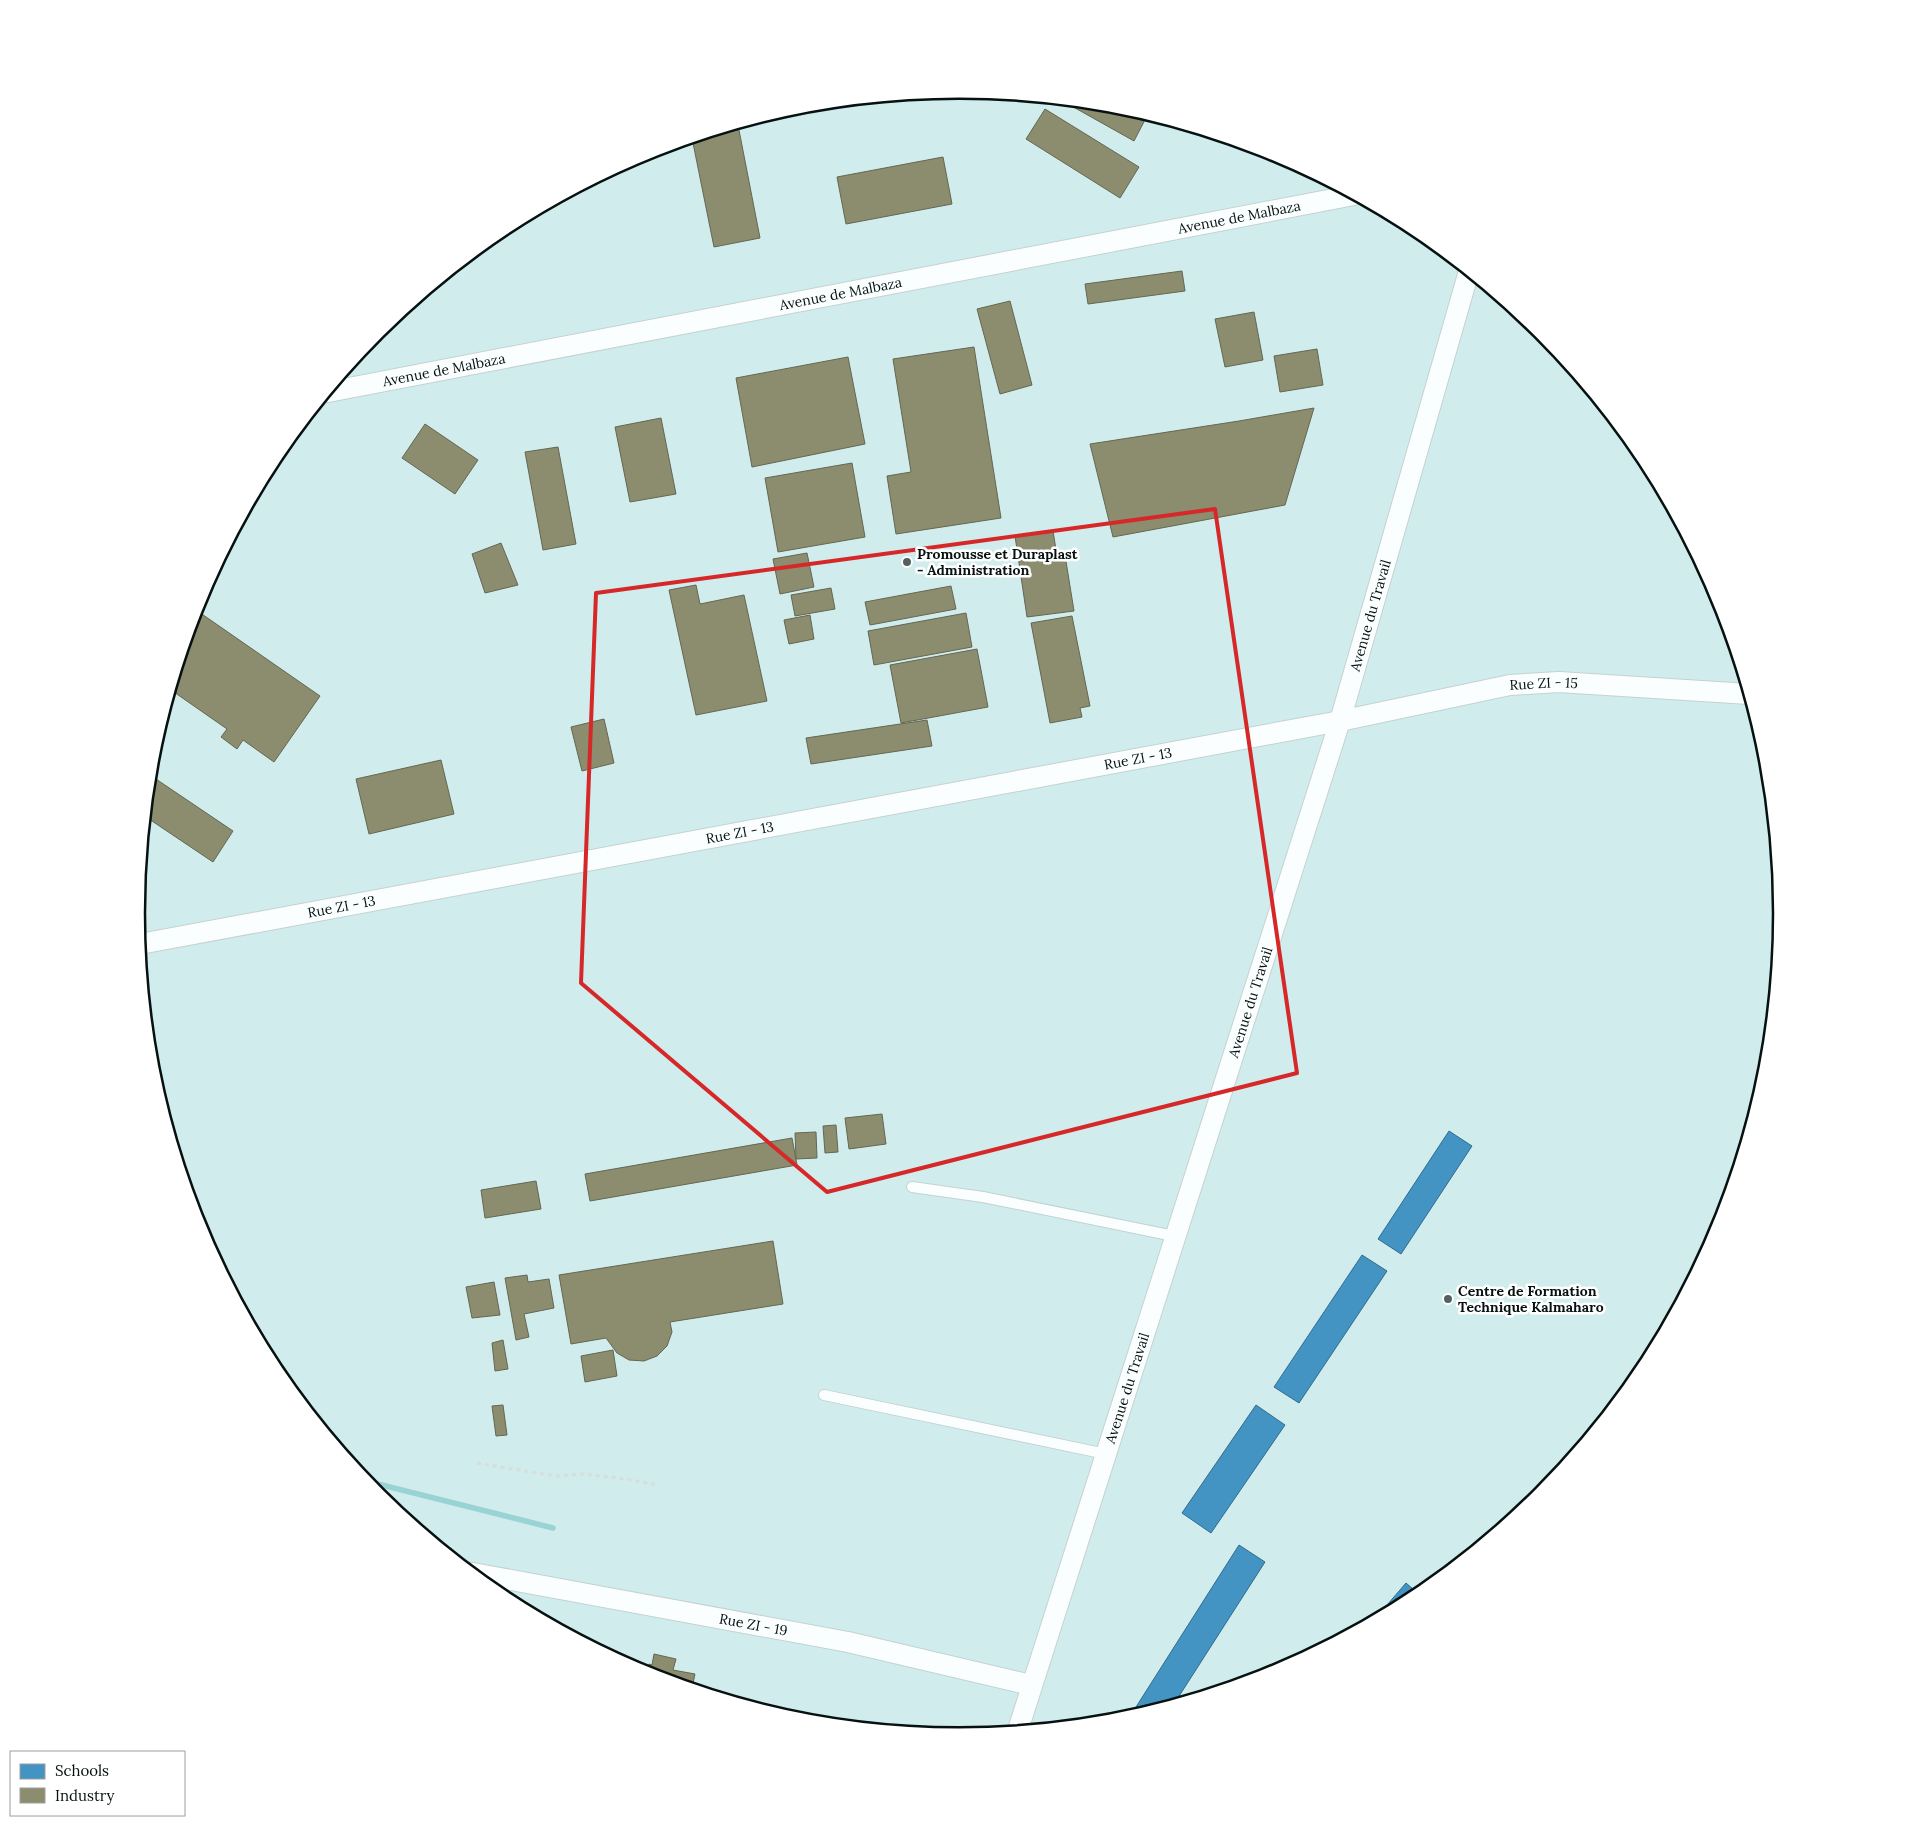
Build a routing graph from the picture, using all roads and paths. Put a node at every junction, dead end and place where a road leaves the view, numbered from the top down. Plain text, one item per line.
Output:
1 (1346, 197) edge
2 (1467, 277) edge
3 (335, 391) edge
4 (1744, 694) edge
5 (1340, 721) junction
6 (146, 943) edge
7 (912, 1187) dead end
8 (1174, 1236) junction
9 (824, 1395) dead end
10 (1106, 1454) junction
11 (477, 1463) dead end
12 (658, 1486) dead end
13 (487, 1576) edge
14 (1032, 1684) junction
15 (1019, 1725) edge

1 - 3 street, Avenue de Malbaza
2 - 5 street, Avenue du Travail
4 - 5 street, Rue ZI - 15
5 - 6 street, Rue ZI - 13
5 - 8 street, Avenue du Travail
7 - 8 lane
8 - 10 street, Avenue du Travail
9 - 10 lane
10 - 14 street, Avenue du Travail
11 - 12 path
13 - 14 street, Rue ZI - 19
14 - 15 street, Avenue du Travail

